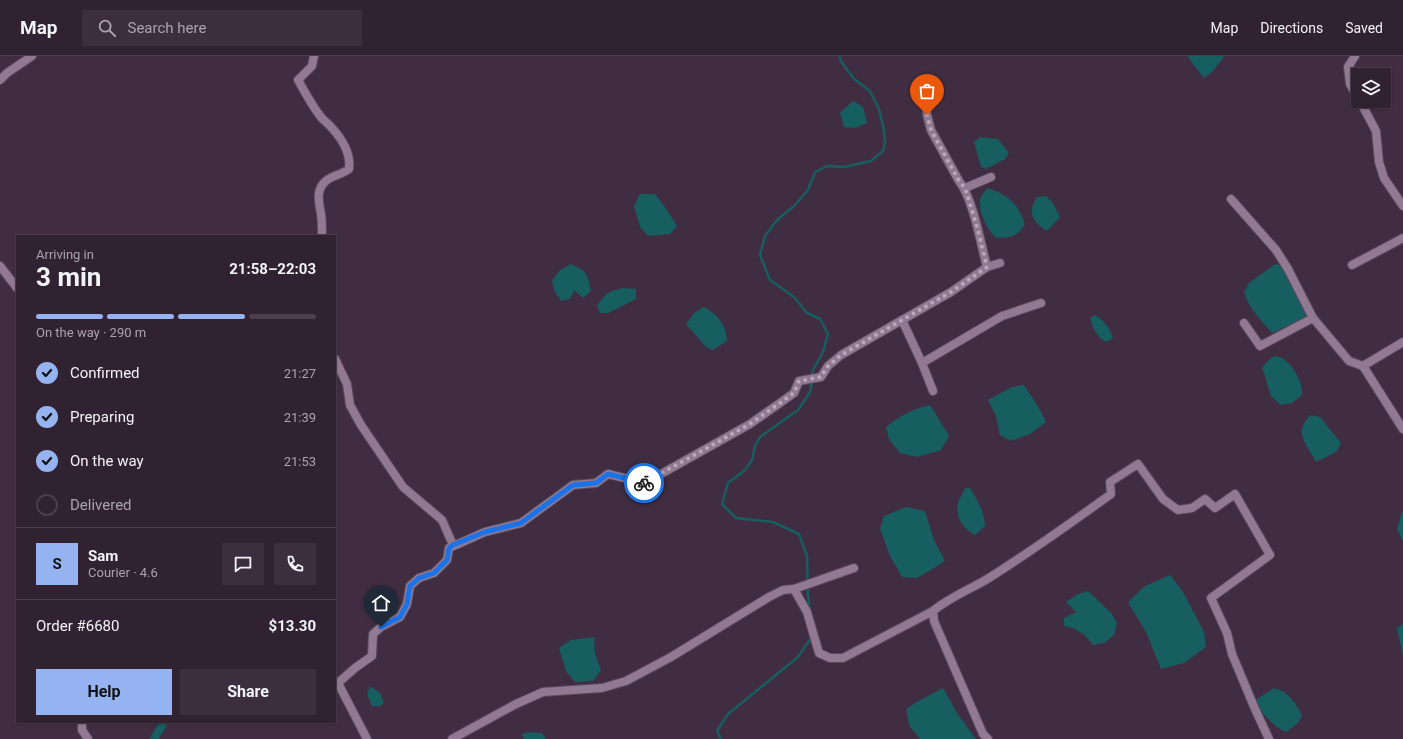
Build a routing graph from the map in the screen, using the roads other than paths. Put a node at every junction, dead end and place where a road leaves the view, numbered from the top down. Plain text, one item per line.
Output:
1 (32, 56) edge
2 (314, 56) edge
3 (1355, 56) edge
4 (0, 80) edge
5 (1351, 86) edge
6 (926, 102) dead end
7 (1364, 108) edge
8 (991, 177) dead end
9 (965, 188) junction
10 (1231, 199) dead end
11 (1403, 206) edge
12 (322, 235) edge
13 (1403, 238) edge
14 (1000, 263) dead end
15 (1352, 265) dead end
16 (0, 266) edge
17 (987, 267) junction
18 (16, 287) edge
19 (1040, 303) dead end
20 (1313, 318) junction
21 (902, 320) junction
22 (1244, 323) dead end
23 (1403, 342) edge
24 (336, 360) edge
25 (922, 363) junction
26 (1363, 366) junction
27 (933, 392) dead end
28 (1403, 429) edge
29 (453, 545) junction
30 (854, 568) dead end
31 (794, 589) junction
32 (933, 611) junction
33 (336, 682) edge
34 (82, 723) edge
35 (88, 739) edge
36 (367, 739) edge
37 (452, 739) edge
38 (988, 739) edge
39 (1269, 739) edge

1 - 4 street
2 - 12 street
3 - 5 street
6 - 9 street
7 - 11 street
8 - 9 street
9 - 17 street
10 - 20 street
13 - 15 street
14 - 17 street
16 - 18 street
17 - 21 street
19 - 25 street
20 - 22 street
20 - 26 street
21 - 25 street
21 - 29 street
23 - 26 street
24 - 29 street
25 - 27 street
26 - 28 street
29 - 33 street
30 - 31 street
31 - 32 street
31 - 37 street
32 - 38 street
32 - 39 street
33 - 36 street
34 - 35 street

